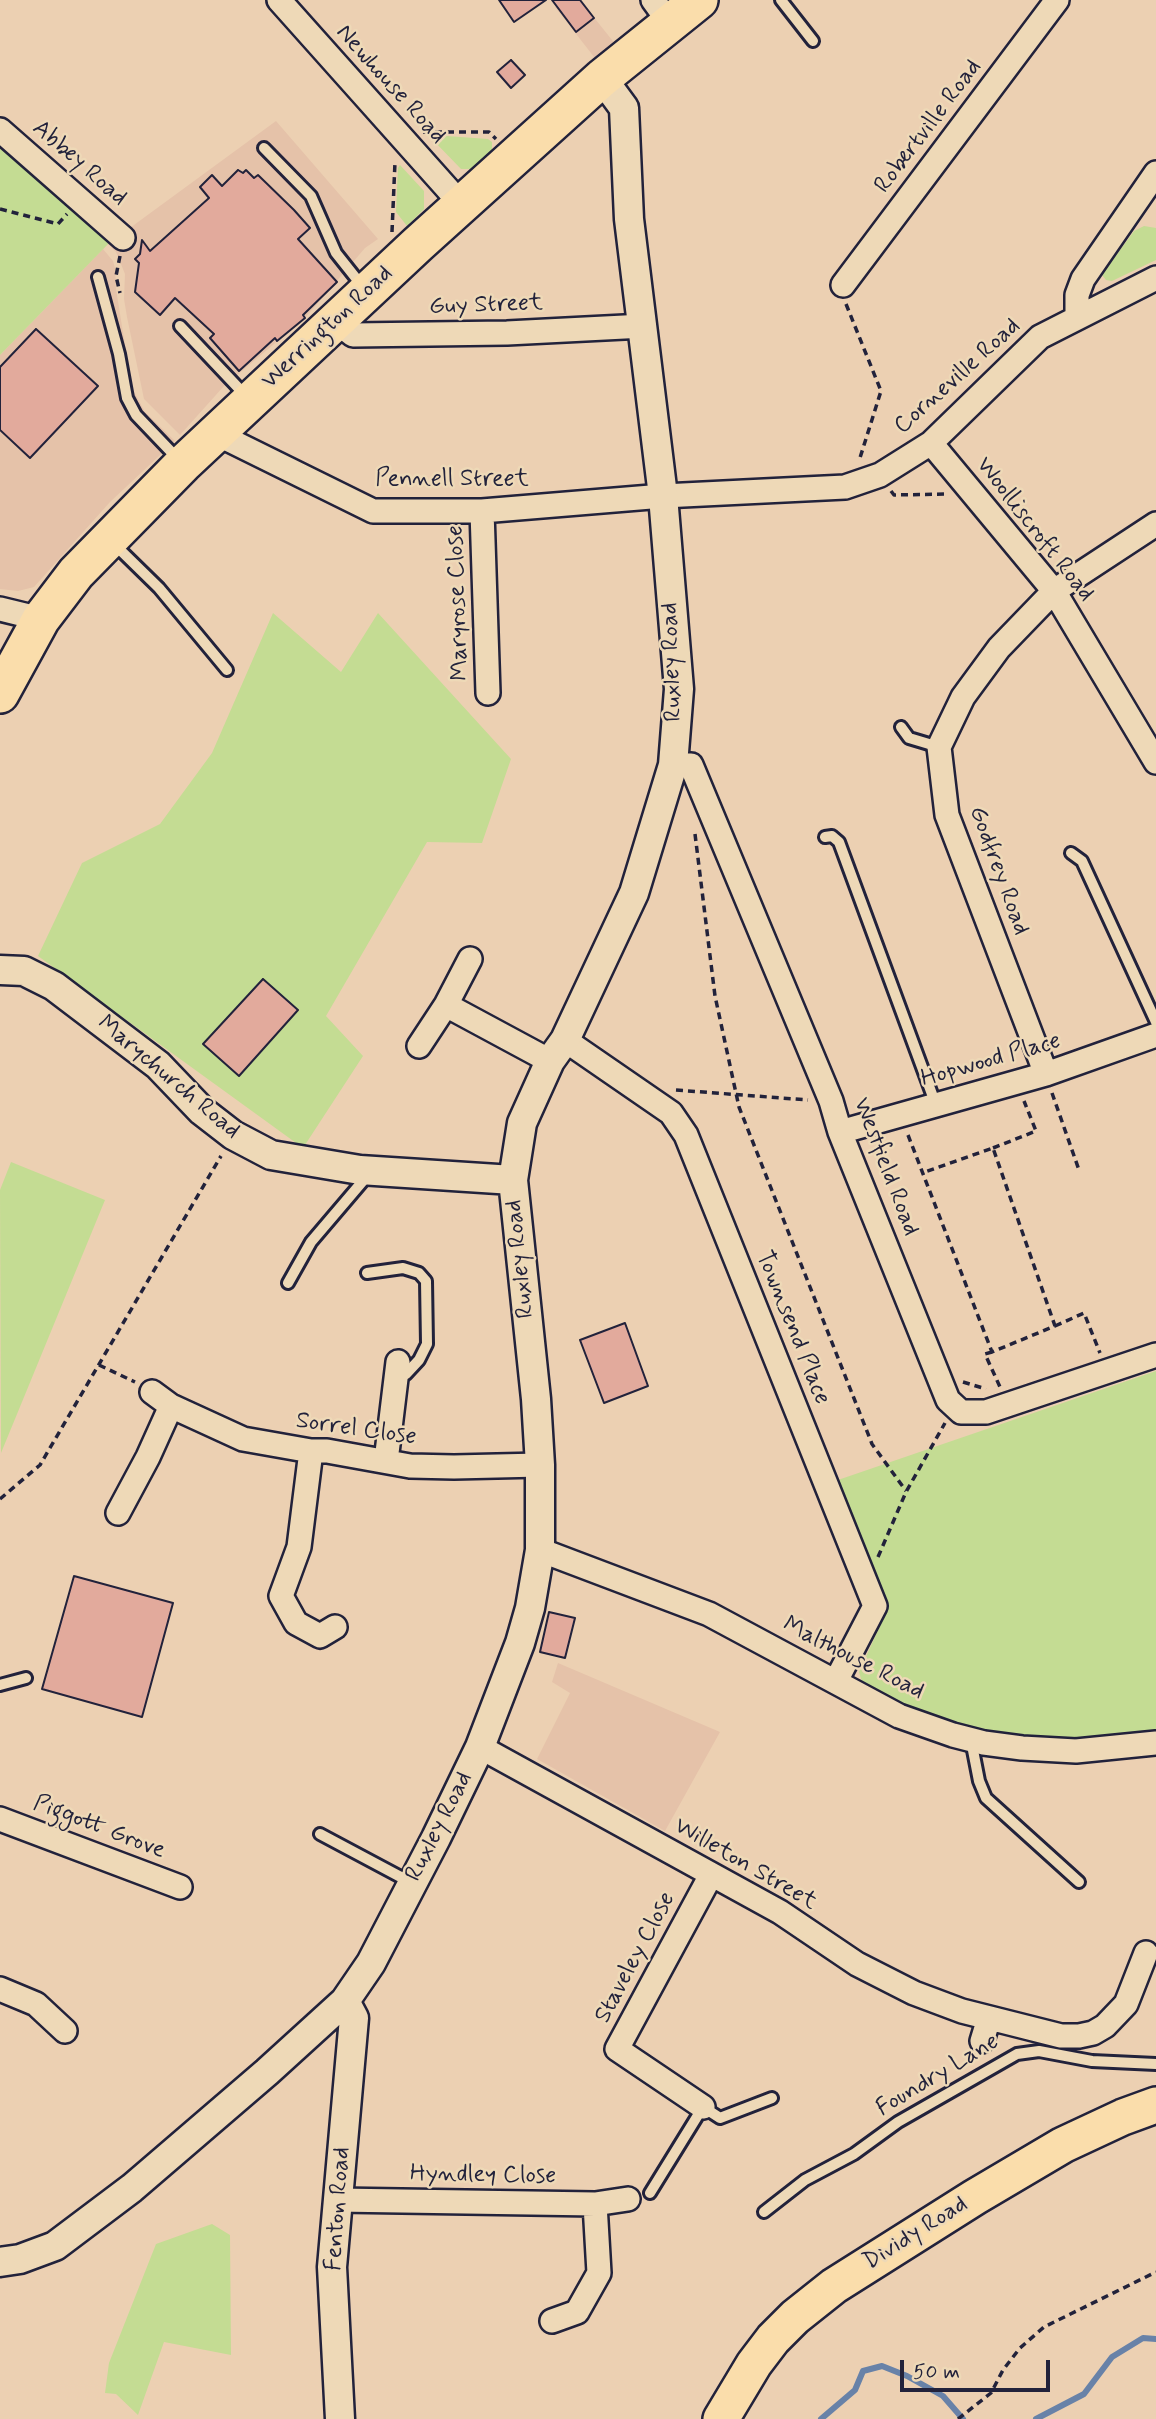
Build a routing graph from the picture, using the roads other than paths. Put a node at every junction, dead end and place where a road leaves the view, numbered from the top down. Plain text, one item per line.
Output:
1 (279, 0) edge
2 (699, 0) edge
3 (781, 0) edge
4 (1057, 0) edge
5 (661, 11) edge
6 (813, 41) dead end
7 (602, 78) junction
8 (0, 130) edge
9 (264, 148) dead end
10 (1153, 187) edge
11 (463, 205) junction
12 (123, 237) road end
13 (98, 277) dead end
14 (1156, 278) edge
15 (843, 285) road end
16 (368, 291) junction
17 (1077, 318) junction
18 (335, 321) junction
19 (180, 326) dead end
20 (644, 326) junction
21 (250, 400) junction
22 (215, 433) junction
23 (931, 443) junction
24 (183, 464) junction
25 (663, 496) junction
26 (482, 510) junction
27 (1156, 524) edge
28 (108, 539) junction
29 (1054, 590) junction
30 (0, 608) edge
31 (41, 619) junction
32 (227, 670) dead end
33 (488, 693) dead end
34 (0, 694) edge
35 (901, 727) dead end
36 (939, 747) junction
37 (1156, 762) edge
38 (673, 765) junction
39 (825, 837) dead end
40 (1071, 853) dead end
41 (470, 959) dead end
42 (0, 970) edge
43 (446, 1005) junction
44 (1156, 1022) edge
45 (1156, 1035) edge
46 (419, 1046) dead end
47 (558, 1050) junction
48 (1046, 1074) junction
49 (936, 1105) junction
50 (840, 1132) junction
51 (372, 1170) junction
52 (513, 1180) junction
53 (367, 1273) dead end
54 (288, 1283) dead end
55 (1156, 1354) edge
56 (397, 1371) joint
57 (152, 1392) road end
58 (171, 1406) junction
59 (311, 1451) junction
60 (386, 1461) junction
61 (540, 1465) junction
62 (118, 1513) dead end
63 (540, 1550) junction
64 (335, 1627) dead end
65 (26, 1678) dead end
66 (836, 1681) junction
67 (0, 1685) edge
68 (971, 1740) junction
69 (1156, 1743) edge
70 (480, 1747) junction
71 (0, 1819) edge
72 (320, 1833) dead end
73 (711, 1875) junction
74 (1079, 1882) dead end
75 (412, 1883) junction
76 (180, 1887) dead end
77 (1146, 1953) dead end
78 (0, 1989) edge
79 (345, 2001) junction
80 (989, 2018) junction
81 (65, 2031) dead end
82 (982, 2041) dead end
83 (1156, 2064) edge
84 (772, 2098) dead end
85 (1156, 2105) edge
86 (703, 2107) junction
87 (639, 2196) joint
88 (337, 2200) junction
89 (594, 2204) junction
90 (764, 2212) dead end
91 (0, 2262) edge
92 (552, 2321) dead end
93 (340, 2419) edge
94 (721, 2419) edge

1 - 11 street, Newhouse Road
2 - 5 highway, Werrington Road
3 - 6 lane
4 - 15 street, Robertville Road
5 - 7 highway, Werrington Road
7 - 11 highway, Werrington Road
7 - 20 street, Ruxley Road
8 - 12 street, Abbey Road
9 - 16 lane
10 - 17 street
11 - 16 highway, Werrington Road
13 - 24 lane
14 - 17 street, Corneville Road
16 - 18 highway, Werrington Road
17 - 23 street, Corneville Road
18 - 20 street, Guy Street
18 - 21 highway, Werrington Road
19 - 21 lane
20 - 25 street, Ruxley Road
21 - 22 highway, Werrington Road
22 - 24 highway, Werrington Road
22 - 26 street, Pennell Street
23 - 25 street, Corneville Road
23 - 29 street, Woolliscroft Road
24 - 28 highway, Werrington Road
25 - 26 street, Pennell Street
25 - 38 street, Ruxley Road
26 - 33 street, Maryrose Close
27 - 29 street
28 - 31 highway, Werrington Road
28 - 32 lane
29 - 36 street
29 - 37 street, Woolliscroft Road
30 - 31 street
31 - 34 highway, Werrington Road
35 - 36 lane
36 - 48 street, Godfrey Road
38 - 47 street, Ruxley Road
38 - 50 street, Westfield Road
39 - 49 lane
40 - 44 lane
41 - 43 street
42 - 51 street, Marychurch Road
43 - 46 street
43 - 47 street, Townsend Place
45 - 48 street, Hopwood Place
47 - 52 street, Ruxley Road
47 - 66 street, Townsend Place
48 - 49 street, Hopwood Place
49 - 50 street, Hopwood Place
50 - 55 street, Westfield Road
51 - 52 street, Marychurch Road
51 - 54 lane
52 - 61 street, Ruxley Road
53 - 56 lane
56 - 60 street
57 - 58 street, Sorrel Close
58 - 59 street, Sorrel Close
58 - 62 street
59 - 60 street, Sorrel Close
59 - 64 street
60 - 61 street, Sorrel Close
61 - 63 street, Ruxley Road
63 - 66 street, Malthouse Road
63 - 70 street, Ruxley Road
65 - 67 lane
66 - 68 street, Malthouse Road
68 - 69 street, Malthouse Road
68 - 74 lane
70 - 73 street, Willeton Street
70 - 75 street, Ruxley Road
71 - 76 street, Piggott Grove
72 - 75 lane
73 - 80 street, Willeton Street
73 - 86 street, Staveley Close
75 - 79 street, Ruxley Road
77 - 80 street, Willeton Street
78 - 81 street
79 - 88 street, Fenton Road
79 - 91 street, Ruxley Road
80 - 82 street
83 - 90 lane, Foundry Lane
84 - 86 lane
85 - 94 main road, Dividy Road
86 - 87 lane
87 - 89 street, Hyndley Close
88 - 89 street, Hyndley Close
88 - 93 street, Fenton Road
89 - 92 street

